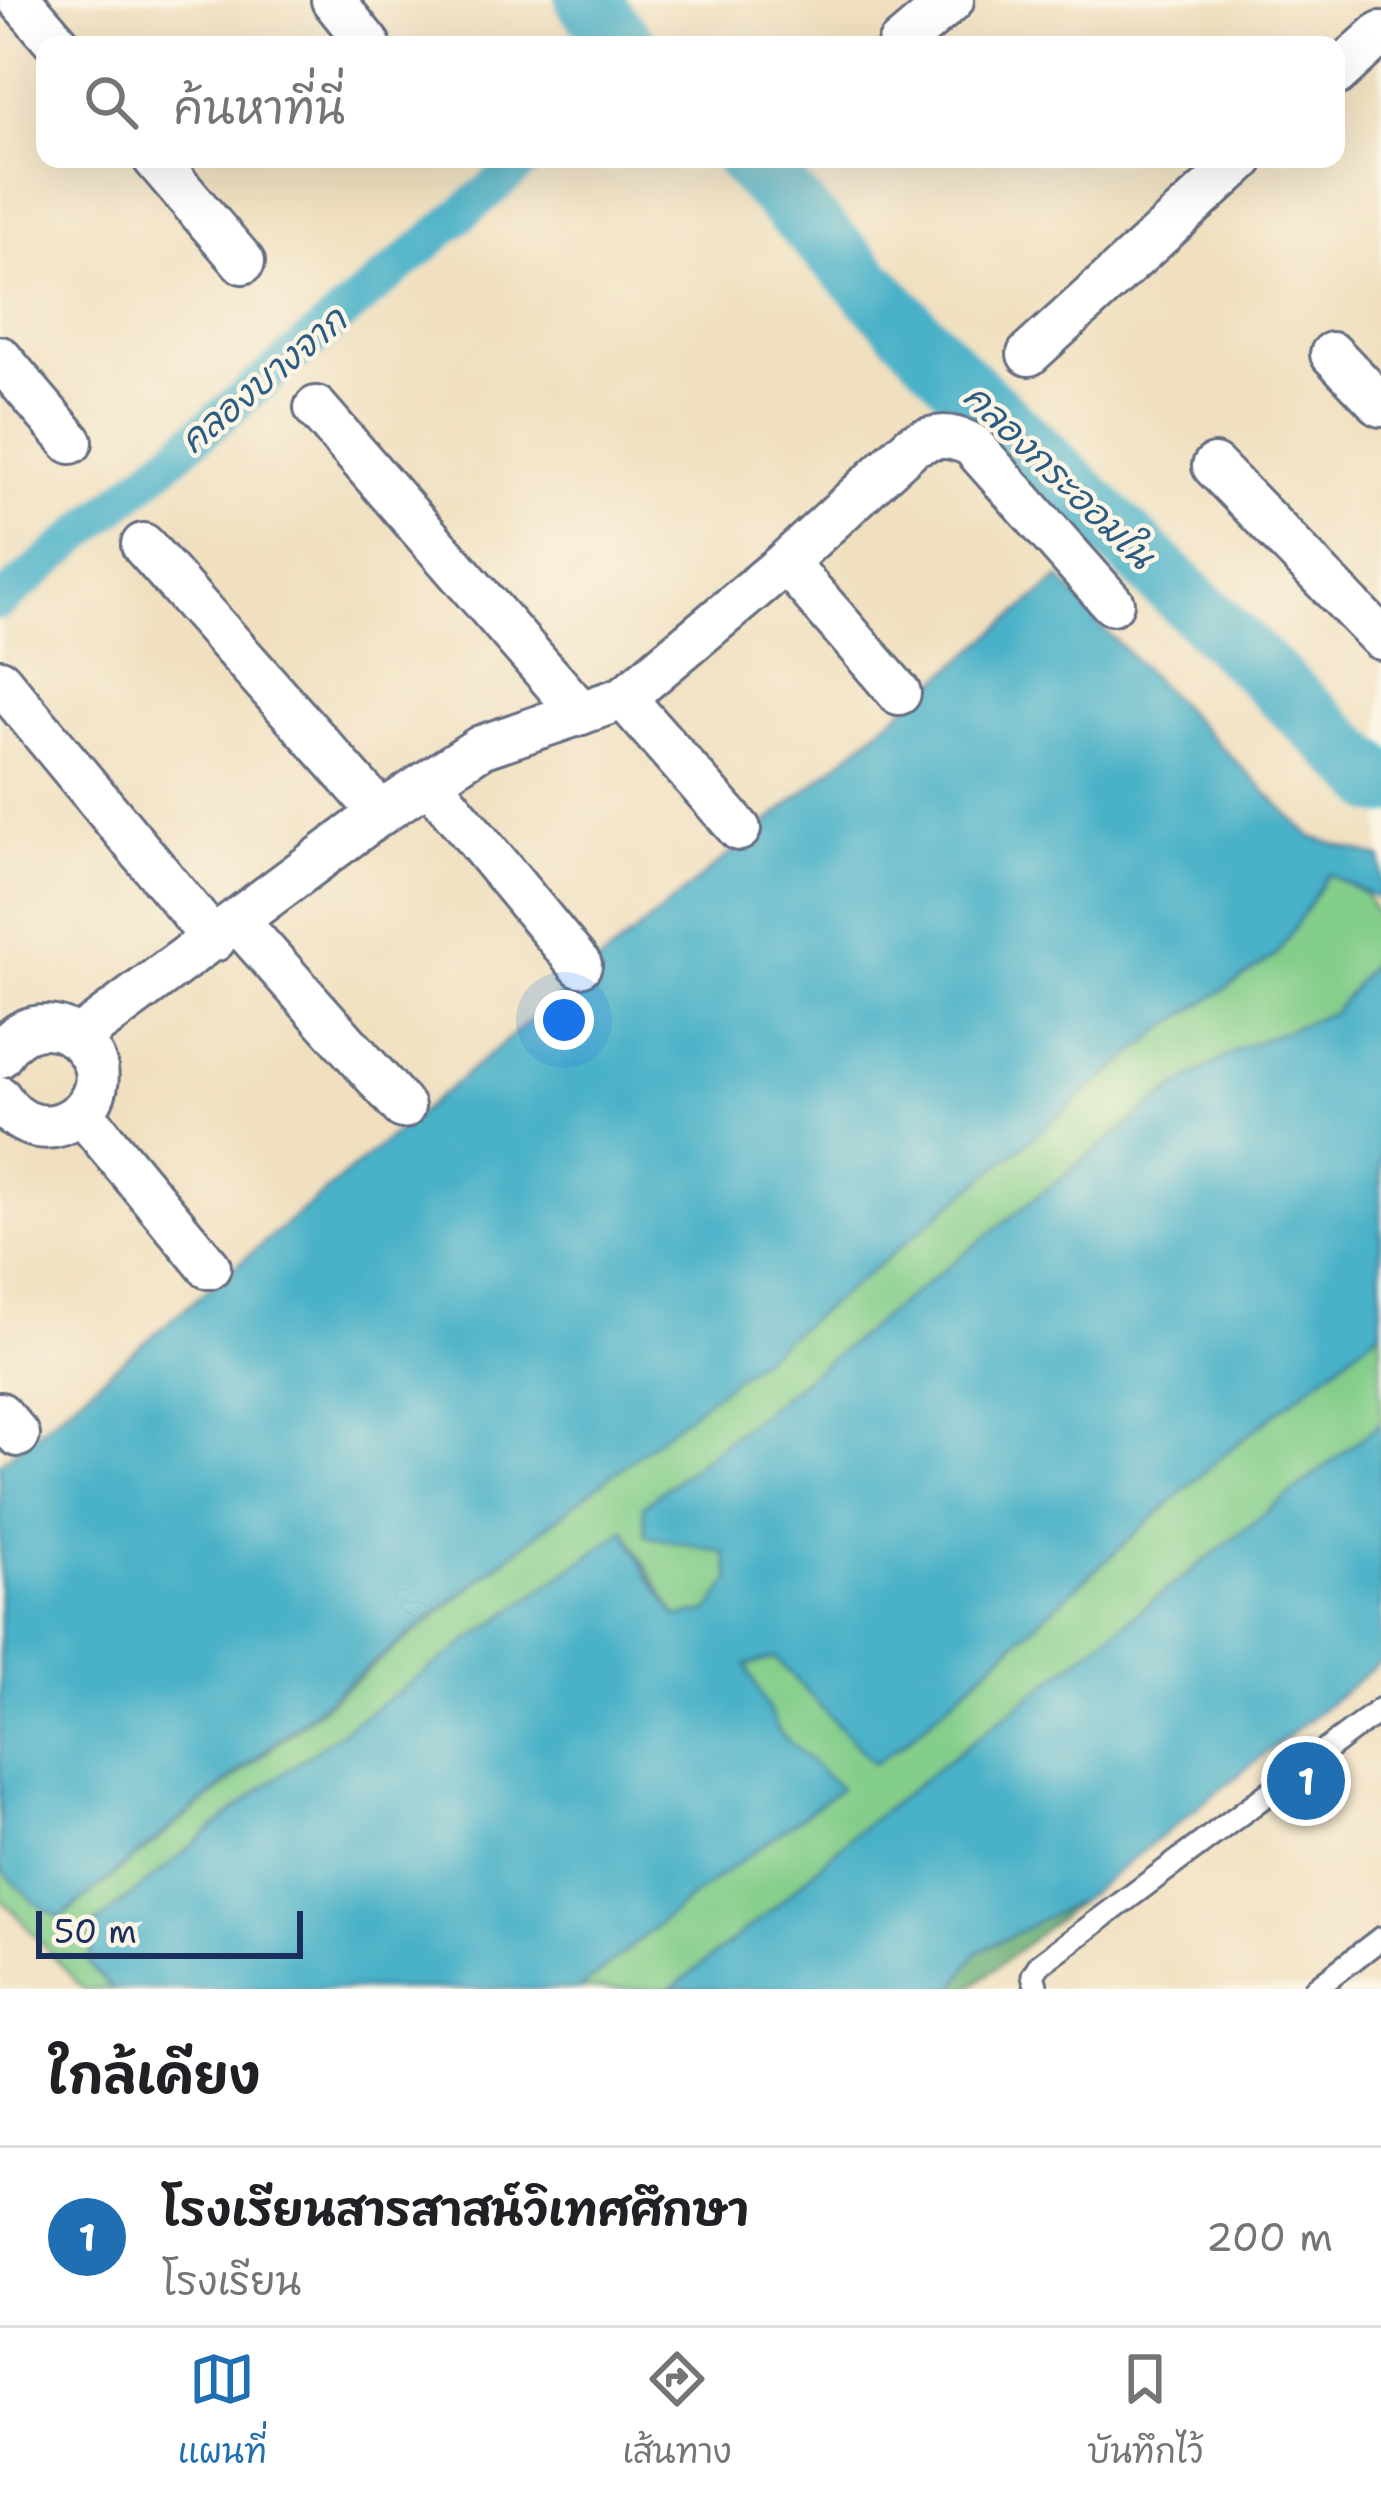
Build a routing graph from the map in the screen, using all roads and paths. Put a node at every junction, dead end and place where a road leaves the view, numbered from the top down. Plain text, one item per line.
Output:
1 (20, 0) edge
2 (333, 0) edge
3 (952, 0) edge
4 (1381, 34) edge
5 (50, 36) edge
6 (362, 36) edge
7 (910, 36) edge
8 (1345, 66) edge
9 (163, 168) edge
10 (1232, 168) edge
11 (242, 262) dead end
12 (1029, 353) dead end
13 (1332, 354) dead end
14 (0, 358) edge
15 (1381, 405) edge
16 (316, 409) dead end
17 (71, 442) dead end
18 (1214, 466) dead end
19 (142, 545) dead end
20 (786, 562) junction
21 (1112, 603) dead end
22 (1381, 638) edge
23 (0, 681) edge
24 (899, 693) dead end
25 (624, 698) junction
26 (581, 713) junction
27 (431, 784) junction
28 (381, 813) junction
29 (739, 829) dead end
30 (226, 931) junction
31 (580, 964) dead end
32 (7, 1030) edge
33 (78, 1038) junction
34 (404, 1107) dead end
35 (3, 1109) edge
36 (82, 1113) junction
37 (209, 1267) dead end
38 (1381, 1709) edge
39 (1381, 1937) edge
40 (1037, 1989) edge
41 (1315, 1989) edge

1 - 5 street
2 - 6 street
3 - 7 street
4 - 8 street
9 - 11 street
10 - 12 street
13 - 15 street
14 - 17 street
16 - 26 street
18 - 22 street
19 - 28 street
20 - 21 street
20 - 24 street
20 - 25 street
23 - 30 street
25 - 26 street
25 - 29 street
26 - 27 street
27 - 28 street
27 - 31 street
28 - 30 street
30 - 33 street
30 - 34 street
32 - 33 street
33 - 36 street
35 - 36 street
36 - 37 street
38 - 40 lane
39 - 41 lane

